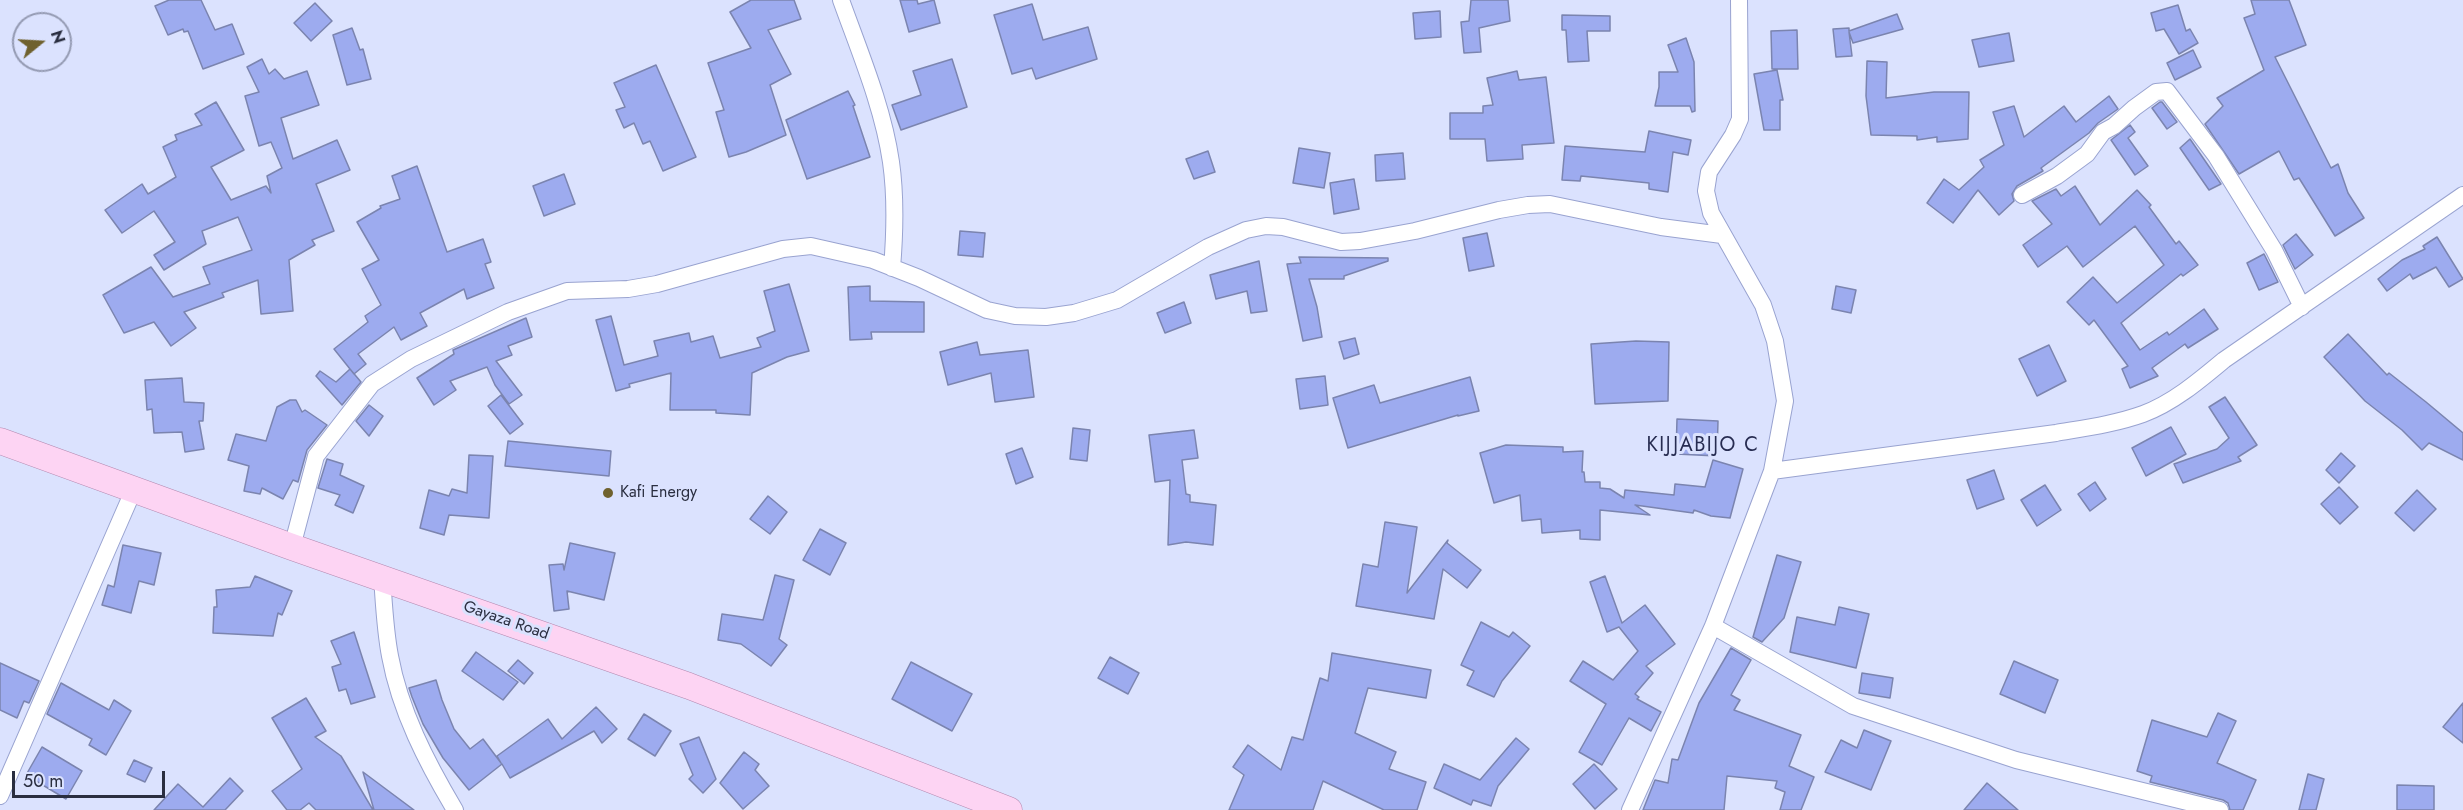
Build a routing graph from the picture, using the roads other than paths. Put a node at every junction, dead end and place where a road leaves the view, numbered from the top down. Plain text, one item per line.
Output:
1 (841, 0) edge
2 (1739, 0) edge
3 (2022, 195) dead end
4 (2463, 195) edge
5 (1722, 235) junction
6 (892, 268) junction
7 (2302, 307) junction
8 (0, 441) edge
9 (1772, 471) junction
10 (135, 489) junction
11 (292, 547) junction
12 (382, 577) junction
13 (1713, 626) junction
14 (0, 796) edge
15 (455, 810) edge
16 (1008, 810) edge
17 (1630, 810) edge
18 (2220, 810) edge

1 - 6 street
2 - 5 street
3 - 7 street
4 - 7 street
5 - 6 street
5 - 9 street
6 - 11 street
7 - 9 street
8 - 10 main road, Gayaza Road
9 - 13 street
10 - 11 main road, Gayaza Road
10 - 14 street
11 - 12 main road, Gayaza Road
12 - 15 street
12 - 16 main road, Gayaza Road
13 - 17 street
13 - 18 street

